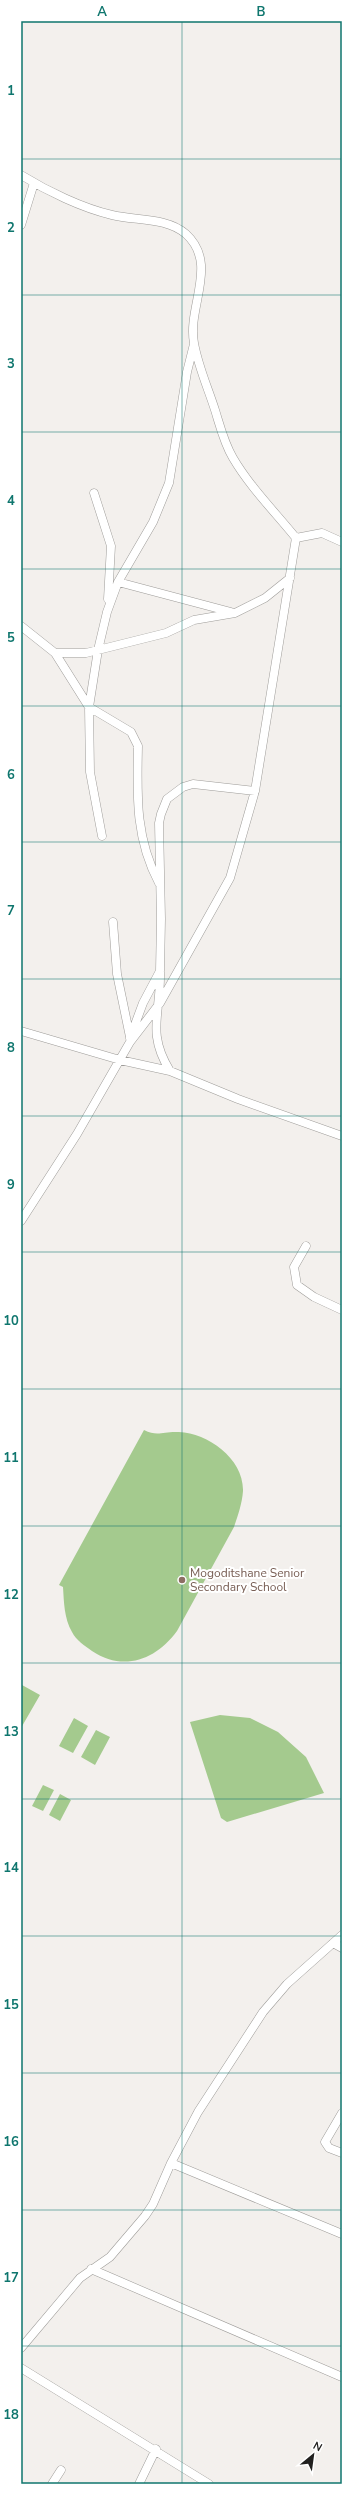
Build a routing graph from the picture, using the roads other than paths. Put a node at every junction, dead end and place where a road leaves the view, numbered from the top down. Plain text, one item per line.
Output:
1 (21, 176) edge
2 (34, 183) junction
3 (21, 225) edge
4 (194, 343) junction
5 (94, 493) dead end
6 (296, 538) junction
7 (342, 542) edge
8 (290, 578) junction
9 (118, 582) junction
10 (107, 612) junction
11 (234, 613) junction
12 (21, 626) edge
13 (98, 650) junction
14 (55, 653) junction
15 (90, 707) junction
16 (255, 791) junction
17 (102, 836) dead end
18 (160, 883) junction
19 (113, 922) dead end
20 (160, 971) junction
21 (160, 1003) junction
22 (21, 1031) edge
23 (130, 1040) junction
24 (120, 1060) junction
25 (170, 1071) junction
26 (342, 1136) edge
27 (21, 1221) edge
28 (306, 1246) dead end
29 (342, 1310) edge
30 (342, 1934) edge
31 (333, 1943) junction
32 (342, 1948) edge
33 (342, 2113) edge
34 (342, 2153) edge
35 (171, 2163) junction
36 (342, 2234) edge
37 (91, 2269) junction
38 (21, 2348) edge
39 (21, 2368) edge
40 (342, 2377) edge
41 (156, 2449) junction
42 (61, 2470) dead end
43 (52, 2484) edge
44 (139, 2484) edge
45 (209, 2484) edge

1 - 2 street
2 - 3 street
2 - 4 street
4 - 6 street
4 - 9 street
5 - 10 street
6 - 7 street
6 - 8 street
8 - 11 street
8 - 16 street
9 - 10 street
9 - 11 street
10 - 13 street
11 - 13 street
12 - 14 street
13 - 14 street
13 - 15 street
14 - 15 street
15 - 17 street
15 - 18 street
16 - 18 street
16 - 21 street
18 - 20 street
19 - 23 street
20 - 21 street
20 - 23 street
21 - 23 street
21 - 25 street
22 - 24 street
23 - 24 street
24 - 25 street
24 - 27 street
25 - 26 street
28 - 29 street
30 - 31 street
31 - 32 street
31 - 35 street
33 - 34 street
35 - 36 street
35 - 37 street
37 - 38 street
37 - 40 street
39 - 41 street
41 - 44 street
41 - 45 street
42 - 43 street

